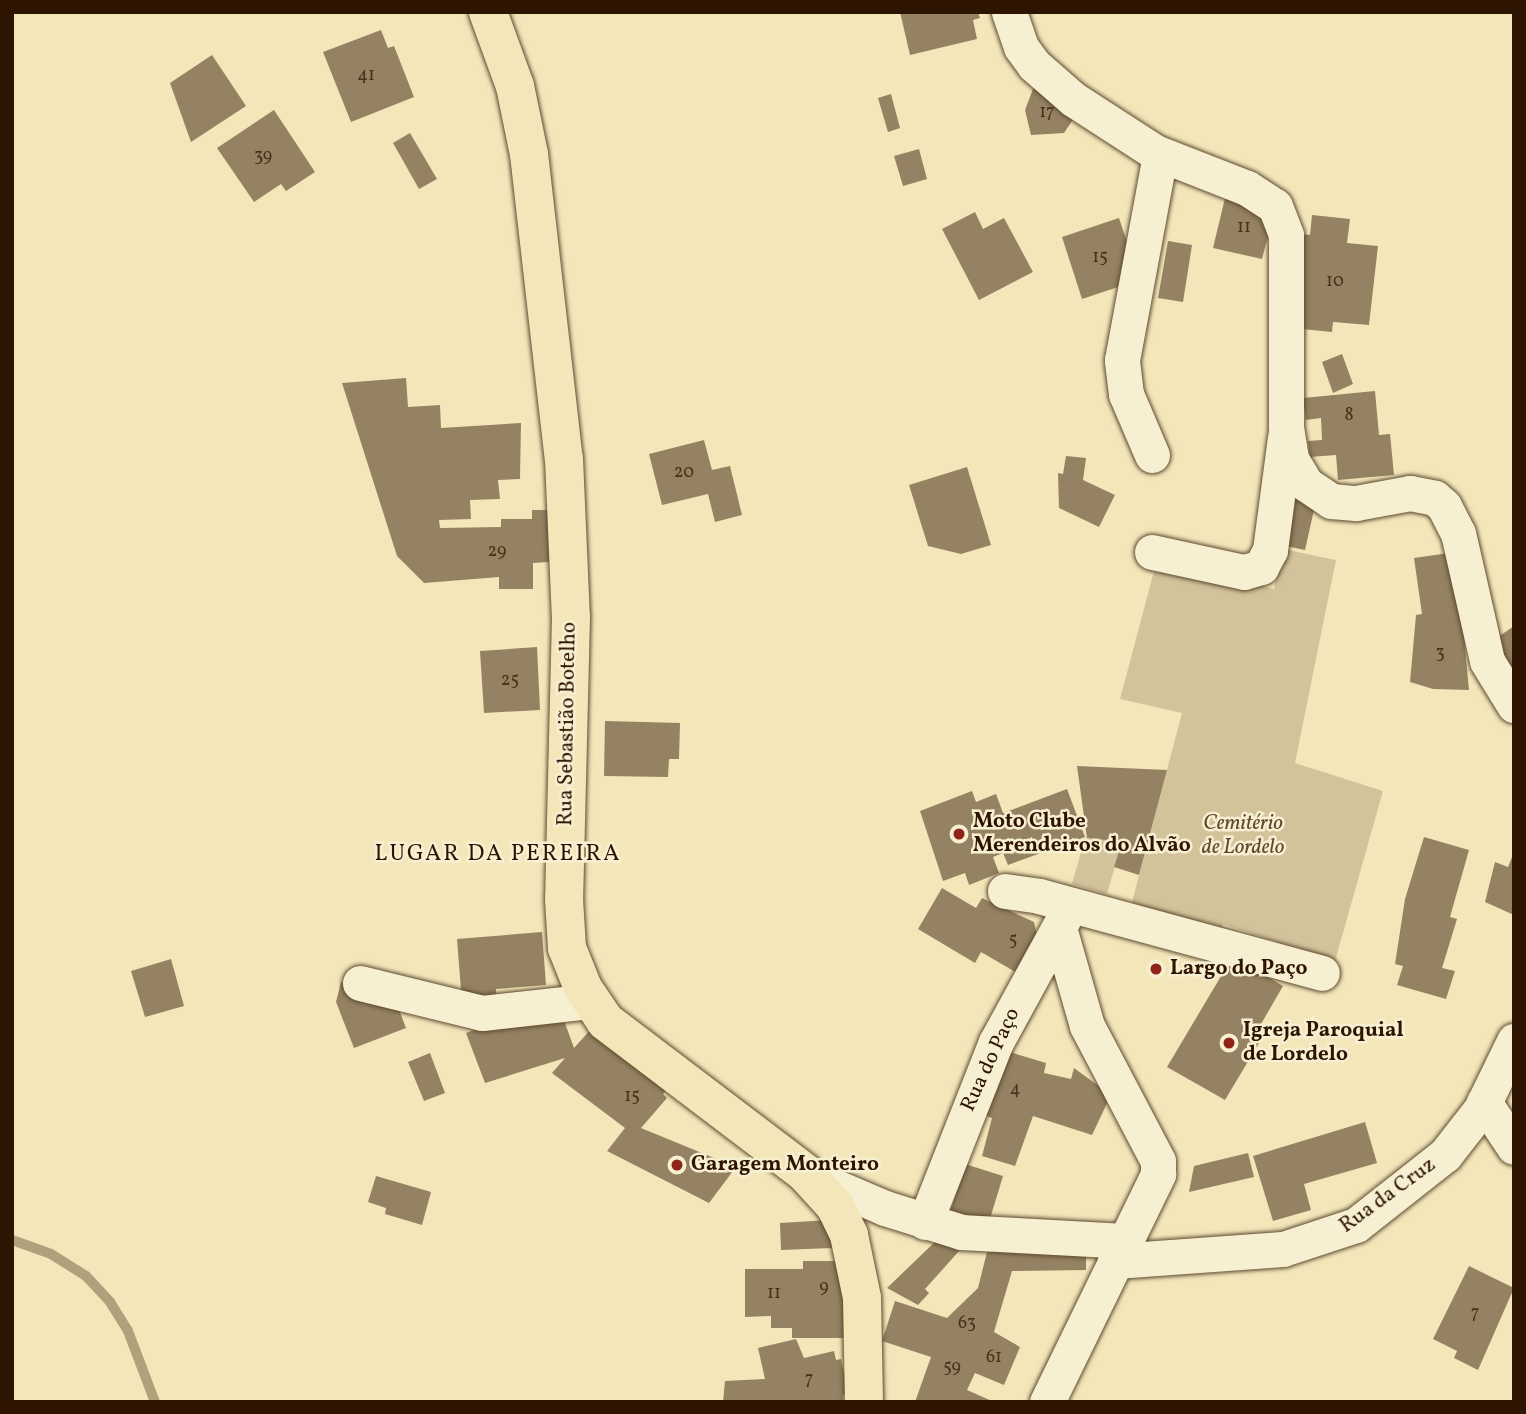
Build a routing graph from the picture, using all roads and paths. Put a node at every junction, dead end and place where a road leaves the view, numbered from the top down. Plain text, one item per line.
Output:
1 (488, 12) edge
2 (1009, 12) edge
3 (1160, 154) junction
4 (1286, 431) junction
5 (1152, 455) dead end
6 (1152, 552) dead end
7 (1514, 705) edge
8 (1005, 891) dead end
9 (1065, 917) junction
10 (1322, 973) dead end
11 (360, 983) dead end
12 (591, 1001) junction
13 (1514, 1041) edge
14 (1484, 1102) junction
15 (1514, 1147) edge
16 (805, 1173) junction
17 (925, 1222) junction
18 (1120, 1251) junction
19 (864, 1402) edge
20 (1047, 1402) edge

1 - 12 main road, Rua Sebastião Botelho
2 - 3 street
3 - 4 street
3 - 5 street
4 - 6 street
4 - 7 street
8 - 9 street
9 - 10 street
9 - 17 street, Rua do Paço
9 - 18 street
11 - 12 street
12 - 16 main road, Rua Sebastião Botelho
13 - 14 street, Rua da Cruz
14 - 15 street
14 - 18 street, Rua da Cruz
16 - 17 street, Rua da Cruz
16 - 19 main road, Rua Sebastião Botelho
17 - 18 street, Rua da Cruz
18 - 20 street

